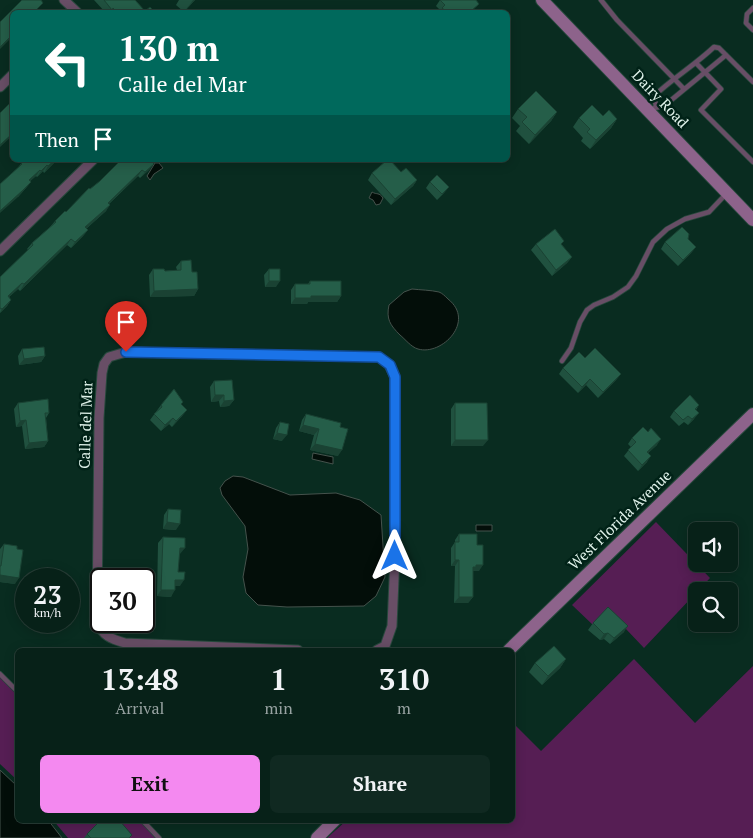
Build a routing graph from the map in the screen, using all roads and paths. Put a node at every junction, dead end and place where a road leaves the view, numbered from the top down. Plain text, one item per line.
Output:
1 (64, 0) edge
2 (542, 0) edge
3 (601, 0) edge
4 (753, 8) edge
5 (75, 10) edge
6 (753, 30) edge
7 (726, 55) junction
8 (696, 63) junction
9 (705, 72) junction
10 (10, 76) edge
11 (674, 78) junction
12 (753, 82) edge
13 (0, 87) edge
14 (684, 89) junction
15 (653, 109) junction
16 (91, 162) edge
17 (753, 162) edge
18 (727, 193) junction
19 (753, 220) edge
20 (0, 251) edge
21 (562, 361) dead end
22 (753, 414) edge
23 (249, 648) edge
24 (383, 648) edge
25 (511, 648) edge
26 (0, 674) edge
27 (15, 689) edge
28 (145, 823) edge
29 (332, 823) edge
30 (159, 838) edge
31 (317, 838) edge

1 - 5 street
2 - 15 street, Dairy Road
3 - 11 lane
4 - 6 lane
7 - 8 lane
7 - 9 lane
7 - 12 lane
8 - 9 lane
8 - 11 lane
9 - 14 lane
9 - 17 lane
10 - 13 street
11 - 14 lane
11 - 15 lane
14 - 15 lane
15 - 18 street, Dairy Road
16 - 20 street
18 - 19 street, Dairy Road
18 - 21 lane
22 - 25 street, West Florida Avenue
23 - 24 street, Calle del Mar
26 - 27 lane
28 - 30 lane
29 - 31 street

